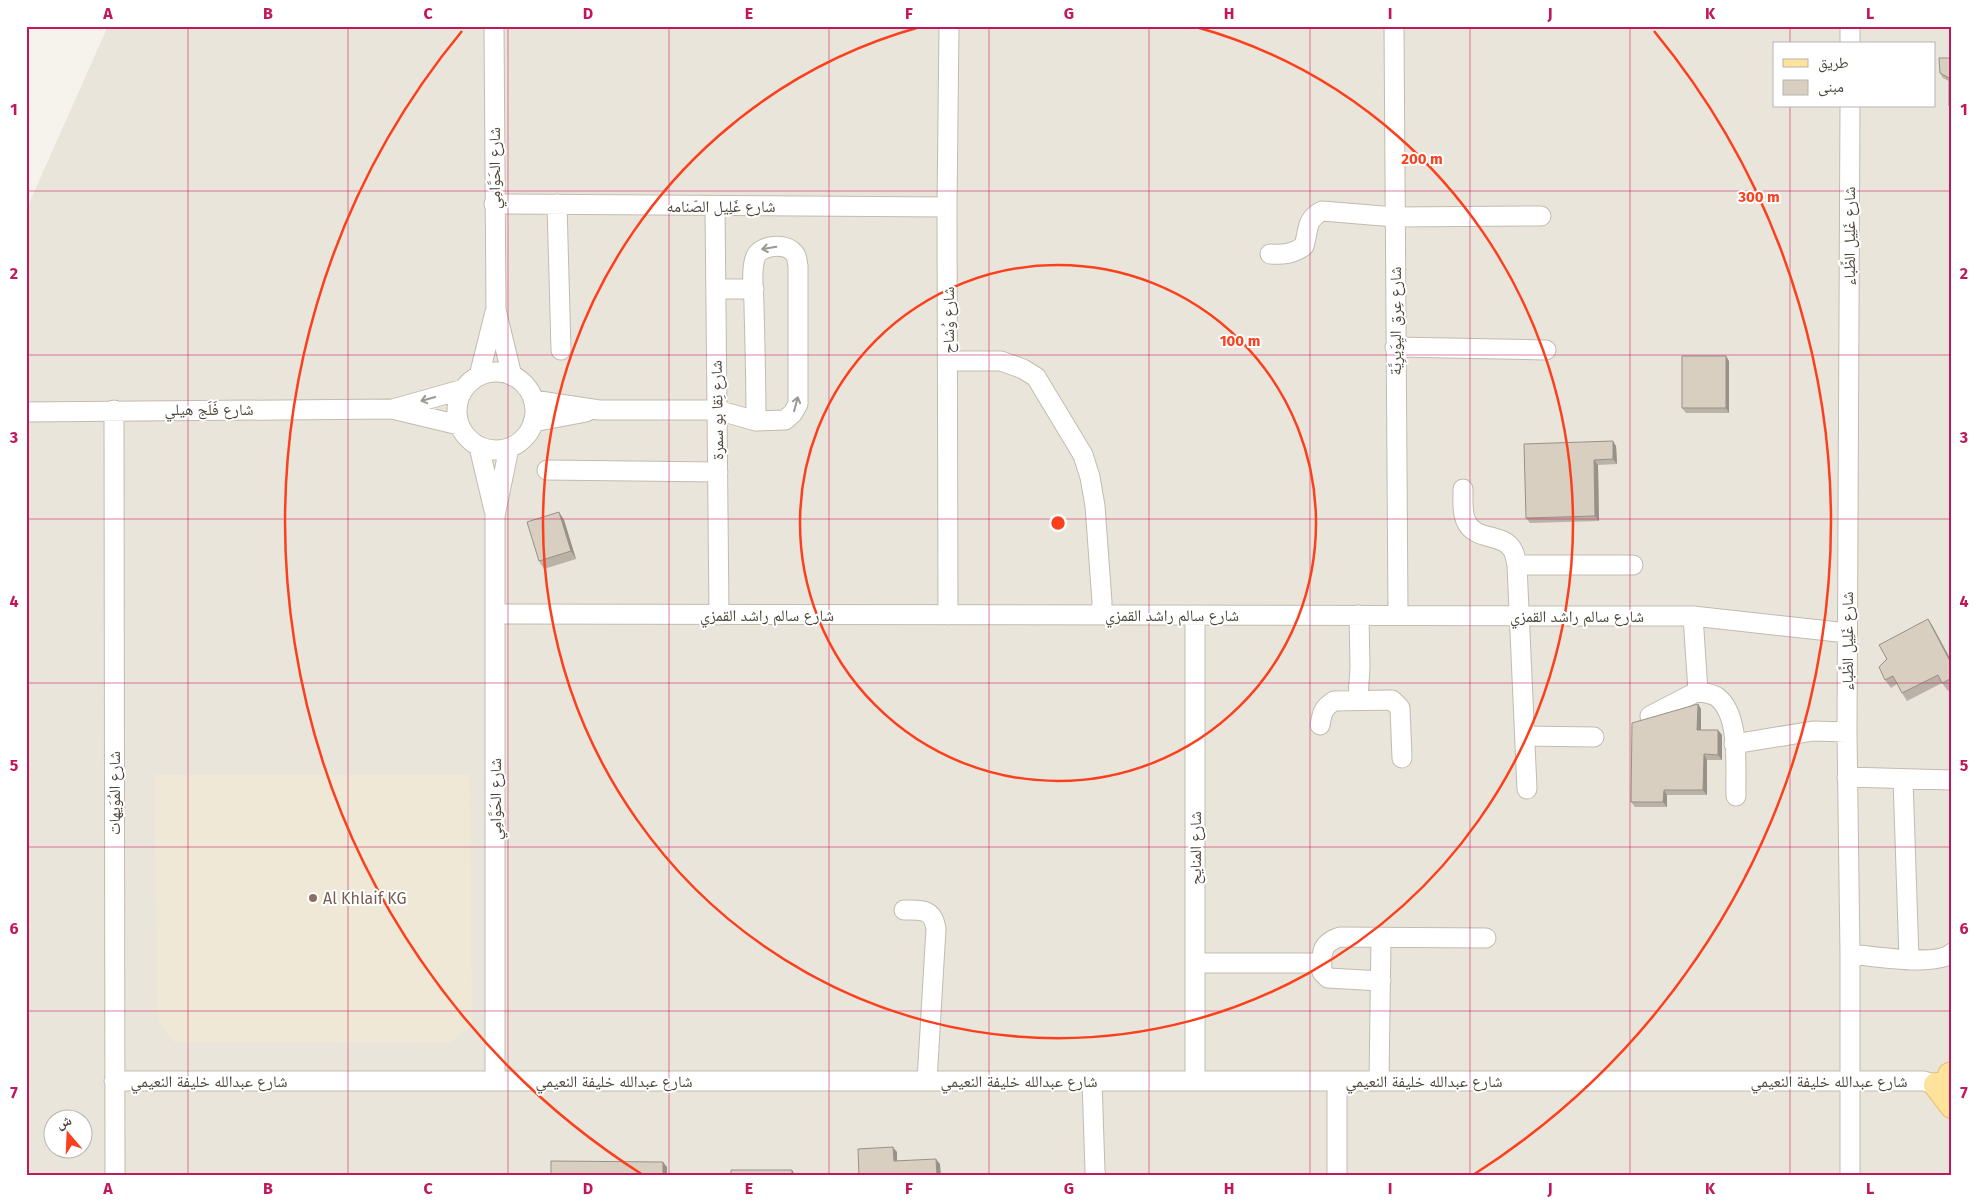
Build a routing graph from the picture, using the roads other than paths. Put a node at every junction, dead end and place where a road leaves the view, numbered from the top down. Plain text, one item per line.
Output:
1 (494, 26) edge
2 (949, 26) edge
3 (1394, 26) edge
4 (1850, 26) edge
5 (1850, 42) edge
6 (1850, 108) edge
7 (494, 204) junction
8 (557, 204) junction
9 (715, 206) junction
10 (947, 207) junction
11 (1541, 216) dead end
12 (1395, 217) junction
13 (1270, 254) dead end
14 (716, 289) junction
15 (754, 289) junction
16 (496, 310) junction
17 (1395, 347) junction
18 (561, 350) dead end
19 (1546, 350) dead end
20 (948, 361) junction
21 (479, 376) junction
22 (512, 376) junction
23 (464, 389) junction
24 (533, 400) junction
25 (392, 409) junction
26 (114, 410) junction
27 (599, 410) junction
28 (717, 410) junction
29 (26, 412) edge
30 (533, 422) junction
31 (756, 422) junction
32 (459, 425) junction
33 (479, 446) junction
34 (509, 448) junction
35 (547, 470) dead end
36 (718, 472) junction
37 (1463, 490) dead end
38 (496, 516) junction
39 (1517, 565) junction
40 (1633, 565) dead end
41 (496, 614) junction
42 (720, 615) junction
43 (948, 615) junction
44 (1101, 615) junction
45 (1195, 615) junction
46 (1398, 615) junction
47 (1359, 616) junction
48 (1519, 616) junction
49 (1693, 616) junction
50 (1848, 632) junction
51 (1698, 691) junction
52 (1358, 700) junction
53 (1650, 716) edge
54 (1320, 725) dead end
55 (1846, 732) junction
56 (1525, 736) junction
57 (1594, 736) dead end
58 (1734, 744) junction
59 (1402, 758) dead end
60 (1848, 777) junction
61 (1903, 779) junction
62 (1952, 780) edge
63 (1528, 790) dead end
64 (1736, 796) dead end
65 (904, 910) dead end
66 (1381, 938) junction
67 (1486, 938) dead end
68 (1952, 953) edge
69 (1850, 954) junction
70 (1909, 959) junction
71 (1195, 963) junction
72 (1322, 963) junction
73 (1381, 981) junction
74 (1944, 1080) edge
75 (114, 1081) junction
76 (495, 1081) junction
77 (927, 1081) junction
78 (1092, 1081) junction
79 (1195, 1081) junction
80 (1337, 1081) junction
81 (1379, 1081) junction
82 (1850, 1081) junction
83 (1952, 1106) edge
84 (115, 1176) edge
85 (1096, 1176) edge
86 (1337, 1176) edge
87 (1850, 1176) edge

1 - 7 street, شارع الحَوَّامِي
2 - 10 street, شارع وُشاح
3 - 12 street, شارع عِرق اليِوَيرِيَّة
4 - 5 street
6 - 50 street, شارع غَلِيل الظِّباء
7 - 8 street, شارع غَلِيل الصّنامه
7 - 16 street, شارع الحَوَّامِي
8 - 9 street, شارع غَلِيل الصّنامه
8 - 18 street
9 - 10 street, شارع غَلِيل الصّنامه
9 - 14 street, شارع نِقا بو سمرة
10 - 20 street, شارع وُشاح
11 - 12 street
12 - 13 street
12 - 17 street, شارع عِرق اليِوَيرِيَّة
14 - 15 street
14 - 28 street, شارع نِقا بو سمرة
15 - 31 street
31 -> 15 street
16 - 21 street, شارع الحَوَّامِي
16 - 22 street, شارع الحَوَّامِي
17 - 19 street
17 - 46 street, شارع عِرق اليِوَيرِيَّة
20 - 43 street, شارع وُشاح
20 - 44 street
21 - 22 street
21 - 23 street
22 - 24 street
23 -> 25 street, شارع فَلَج هيلي
23 - 32 street
24 - 27 street
24 - 30 street
25 - 26 street, شارع فَلَج هيلي
25 - 32 street, شارع فَلَج هيلي
26 - 29 street, شارع فَلَج هيلي
26 - 75 street, شارع المُوَيهات
27 - 28 street
27 - 30 street
28 - 31 street
28 - 36 street, شارع نِقا بو سمرة
30 - 34 street
32 - 33 street
33 - 34 street
33 - 38 street, شارع الحَوَّامِي
34 - 38 street, شارع الحَوَّامِي
35 - 36 street
36 - 42 street, شارع نِقا بو سمرة
37 - 39 street
38 - 41 street, شارع الحَوَّامِي
39 - 40 street
39 - 48 street
41 - 42 street, شارع سالم راشد القمزي
41 - 76 street, شارع الحَوَّامِي
42 - 43 street, شارع سالم راشد القمزي
43 - 44 street, شارع سالم راشد القمزي
44 - 45 street, شارع سالم راشد القمزي
45 - 47 street, شارع سالم راشد القمزي
45 - 71 street, شارع المنايح
46 - 47 street, شارع سالم راشد القمزي
46 - 48 street, شارع سالم راشد القمزي
47 - 52 street
48 - 49 street, شارع سالم راشد القمزي
48 - 56 street
49 - 50 street, شارع سالم راشد القمزي
49 - 51 street
50 - 55 street, شارع غَلِيل الظِّباء
51 - 53 street
51 - 58 street
52 - 54 street
52 - 59 street
55 - 58 street
55 - 60 street, شارع غَلِيل الظِّباء
56 - 57 street
56 - 63 street
58 - 64 street
60 - 61 street
60 - 69 street, شارع غَلِيل الظِّباء
61 - 62 street
61 - 70 street
65 - 77 street
66 - 67 street
66 - 72 street
66 - 73 street
68 - 70 street
69 - 70 street
69 - 82 street, شارع غَلِيل الظِّباء
71 - 72 street
71 - 79 street, شارع المنايح
72 - 73 street
73 - 81 street
74 - 82 street, شارع عبدالله خليفة النعيمي
74 - 83 main road
75 - 76 street, شارع عبدالله خليفة النعيمي
75 - 84 street, شارع المُوَيهات
76 - 77 street, شارع عبدالله خليفة النعيمي
77 - 78 street, شارع عبدالله خليفة النعيمي
78 - 79 street, شارع عبدالله خليفة النعيمي
78 - 85 street
79 - 80 street, شارع عبدالله خليفة النعيمي
80 - 81 street, شارع عبدالله خليفة النعيمي
80 - 86 street
81 - 82 street, شارع عبدالله خليفة النعيمي
82 - 87 street, شارع غَلِيل الظِّباء

